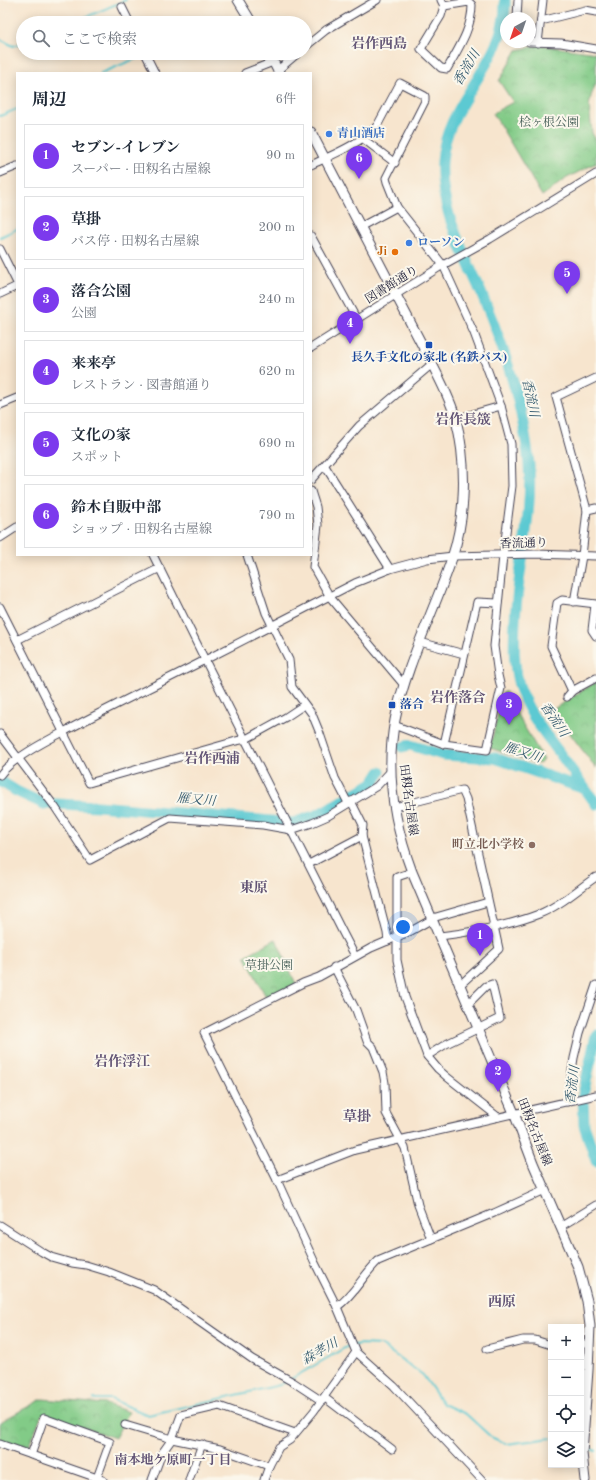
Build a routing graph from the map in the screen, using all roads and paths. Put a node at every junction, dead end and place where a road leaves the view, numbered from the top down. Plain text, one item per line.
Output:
1 (238, 0) edge
2 (377, 0) edge
3 (518, 0) edge
4 (543, 0) edge
5 (443, 3) edge
6 (122, 7) dead end
7 (517, 12) edge
8 (596, 12) edge
9 (126, 16) edge
10 (248, 16) edge
11 (541, 21) junction
12 (312, 41) edge
13 (538, 43) joint
14 (596, 49) edge
15 (148, 60) edge
16 (288, 60) edge
17 (277, 68) edge
18 (154, 72) edge
19 (251, 72) edge
20 (312, 134) edge
21 (362, 138) junction
22 (325, 158) junction
23 (394, 163) junction
24 (312, 164) edge
25 (16, 166) edge
26 (0, 173) edge
27 (596, 174) edge
28 (397, 207) junction
29 (360, 227) junction
30 (312, 238) edge
31 (0, 249) edge
32 (443, 265) junction
33 (16, 281) edge
34 (16, 286) edge
35 (0, 294) edge
36 (397, 294) junction
37 (357, 320) junction
38 (312, 347) edge
39 (432, 364) junction
40 (596, 378) edge
41 (16, 398) edge
42 (0, 405) edge
43 (501, 406) junction
44 (455, 419) junction
45 (325, 466) junction
46 (312, 479) edge
47 (312, 494) edge
48 (596, 508) edge
49 (587, 510) junction
50 (16, 528) edge
51 (0, 538) edge
52 (154, 556) edge
53 (247, 556) edge
54 (453, 556) junction
55 (505, 556) junction
56 (582, 556) junction
57 (596, 556) edge
58 (160, 568) junction
59 (390, 570) junction
60 (330, 597) junction
61 (574, 602) junction
62 (498, 603) junction
63 (596, 605) edge
64 (0, 606) edge
65 (272, 625) junction
66 (596, 636) edge
67 (17, 640) junction
68 (420, 642) junction
69 (464, 654) junction
70 (205, 660) junction
71 (596, 678) edge
72 (404, 685) junction
73 (304, 705) junction
74 (394, 725) junction
75 (63, 732) junction
76 (0, 734) edge
77 (246, 739) junction
78 (444, 744) junction
79 (19, 759) junction
80 (390, 772) junction
81 (0, 775) edge
82 (349, 802) junction
83 (394, 807) junction
84 (291, 830) junction
85 (362, 836) junction
86 (309, 864) junction
87 (412, 872) junction
88 (596, 876) edge
89 (488, 902) junction
90 (431, 920) junction
91 (495, 927) junction
92 (440, 936) junction
93 (398, 937) junction
94 (388, 941) junction
95 (355, 956) junction
96 (334, 967) junction
97 (459, 986) junction
98 (596, 986) edge
99 (467, 1005) junction
100 (478, 1030) junction
101 (427, 1056) junction
102 (596, 1095) edge
103 (568, 1102) junction
104 (514, 1113) junction
105 (498, 1117) junction
106 (402, 1140) junction
107 (277, 1180) junction
108 (545, 1190) junction
109 (596, 1205) edge
110 (0, 1225) edge
111 (560, 1227) junction
112 (430, 1238) junction
113 (337, 1307) junction
114 (548, 1344) edge
115 (585, 1344) edge
116 (488, 1349) dead end
117 (355, 1351) junction
118 (323, 1399) junction
119 (125, 1425) dead end
120 (295, 1433) junction
121 (172, 1439) junction
122 (0, 1444) edge
123 (202, 1444) junction
124 (392, 1449) dead end
125 (31, 1455) junction
126 (269, 1466) junction
127 (100, 1479) edge
128 (587, 1479) edge
129 (152, 1480) edge
130 (189, 1480) edge
131 (264, 1480) edge
132 (482, 1480) edge

1 - 10 main road
2 - 12 street
3 - 7 street
4 - 11 street
5 - 5 street
6 - 9 street
8 - 11 street
11 - 13 street
13 - 14 street
15 - 18 street
16 - 17 street
17 - 19 street
20 - 22 main road, 田籾名古屋線
21 - 22 street
21 - 23 street
21 - 23 street
22 - 24 street
22 - 29 main road, 田籾名古屋線
23 - 28 street
25 - 26 street
27 - 32 street, 図書館通り
28 - 29 street
28 - 32 street
29 - 36 main road, 田籾名古屋線
30 - 37 street
31 - 33 street
32 - 36 street, 図書館通り
32 - 43 street
34 - 35 street
36 - 37 street, 図書館通り
36 - 39 main road, 田籾名古屋線
37 - 38 street, 図書館通り
39 - 44 main road, 田籾名古屋線
39 - 45 street
40 - 49 street
41 - 42 street
43 - 44 street
43 - 55 street
44 - 54 main road, 田籾名古屋線
45 - 46 street
45 - 59 street
47 - 60 street
48 - 49 street
49 - 56 street
50 - 51 street
52 - 58 street
53 - 65 street
54 - 55 street, 香流通り
54 - 59 street, 香流通り
54 - 68 main road, 田籾名古屋線
55 - 56 street, 香流通り
55 - 62 street
56 - 57 street, 香流通り
56 - 61 street
58 - 67 street
58 - 70 street
59 - 60 street, 香流通り
60 - 65 street, 香流通り
60 - 72 street
61 - 63 street
61 - 71 street
62 - 69 street
62 - 78 street
63 - 66 street
64 - 67 street
65 - 70 street, 香流通り
65 - 73 street
67 - 75 street
68 - 69 street
68 - 72 main road, 田籾名古屋線
69 - 78 street
70 - 75 street, 香流通り
70 - 77 street
72 - 74 main road, 田籾名古屋線
73 - 77 street
73 - 82 street
74 - 78 street
74 - 80 main road, 田籾名古屋線
75 - 77 street
75 - 79 street, 香流通り
76 - 79 street
77 - 84 street
79 - 81 street, 香流通り
79 - 84 street
80 - 82 street
80 - 83 main road, 田籾名古屋線
82 - 84 street
82 - 85 street
83 - 87 main road, 田籾名古屋線
83 - 89 street
84 - 86 street
85 - 86 street
85 - 94 street
86 - 95 street
87 - 90 main road, 田籾名古屋線
87 - 93 street
88 - 91 street
89 - 90 street
89 - 91 street
90 - 92 main road, 田籾名古屋線
90 - 93 street
91 - 92 street
91 - 97 street
92 - 97 main road, 田籾名古屋線
93 - 94 street
93 - 101 street
94 - 95 street
95 - 96 street
96 - 106 street
96 - 107 street
97 - 99 main road, 田籾名古屋線
98 - 103 street
99 - 100 main road, 田籾名古屋線
99 - 100 street
100 - 101 street
100 - 104 main road, 田籾名古屋線
101 - 105 street
102 - 103 street
103 - 104 street
104 - 105 street
104 - 108 main road, 田籾名古屋線
105 - 106 street
106 - 107 street
106 - 112 street
107 - 113 street
108 - 111 main road, 田籾名古屋線
108 - 112 street
109 - 111 street
110 - 118 street
111 - 115 main road, 田籾名古屋線
112 - 113 street
113 - 117 street
114 - 116 street
115 - 128 main road, 田籾名古屋線
117 - 118 street
117 - 132 street
118 - 120 street
118 - 124 street
119 - 121 street
120 - 121 street
120 - 126 street
121 - 123 street
121 - 129 street
122 - 125 street
123 - 126 street
123 - 130 street
125 - 127 street
125 - 127 street
126 - 131 street

